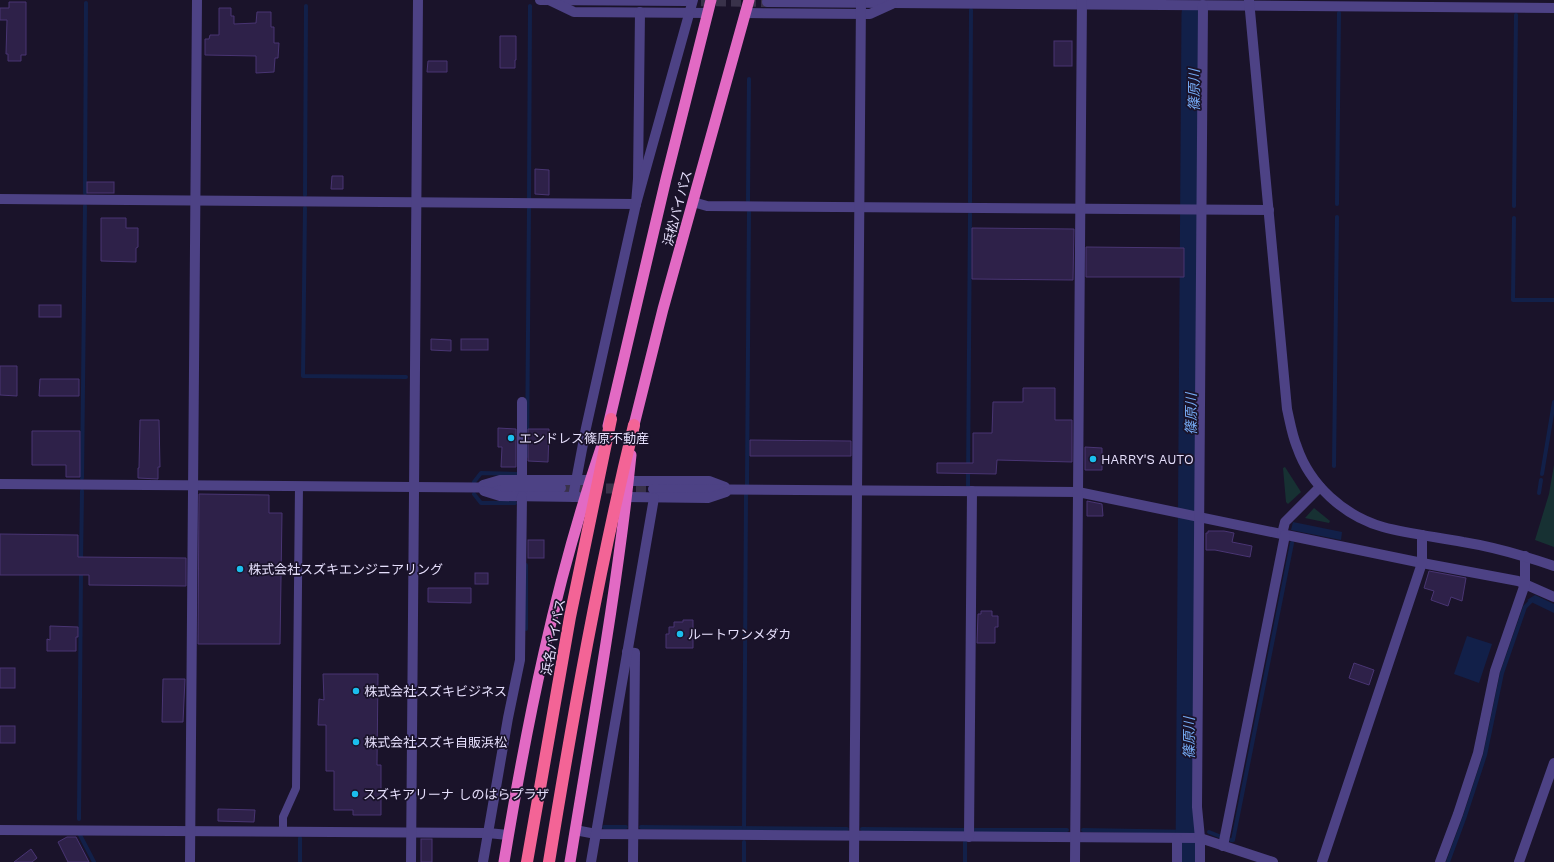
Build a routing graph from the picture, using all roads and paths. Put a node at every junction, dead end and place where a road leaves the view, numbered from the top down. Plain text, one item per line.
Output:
1 (197, 0) edge
2 (418, 0) edge
3 (540, 0) edge
4 (549, 0) edge
5 (711, 0) edge
6 (749, 0) edge
7 (689, 1) edge
8 (861, 1) edge
9 (892, 1) edge
10 (767, 2) dead end
11 (975, 2) edge
12 (1082, 2) edge
13 (1250, 3) edge
14 (1429, 3) edge
15 (1520, 4) edge
16 (1203, 5) junction
17 (1554, 8) edge
18 (640, 12) junction
19 (689, 13) junction
20 (708, 13) junction
21 (745, 13) junction
22 (861, 14) junction
23 (0, 199) edge
24 (195, 201) junction
25 (416, 202) junction
26 (693, 202) junction
27 (636, 204) junction
28 (859, 207) junction
29 (1080, 209) junction
30 (1196, 210) junction
31 (1269, 210) junction
32 (522, 402) dead end
33 (611, 419) junction
34 (634, 425) junction
35 (522, 480) junction
36 (576, 480) junction
37 (590, 480) junction
38 (628, 481) junction
39 (0, 484) edge
40 (193, 486) junction
41 (299, 486) junction
42 (414, 487) junction
43 (1320, 487) junction
44 (475, 488) junction
45 (561, 488) tunnel mouth
46 (733, 490) junction
47 (857, 491) junction
48 (972, 492) junction
49 (1078, 492) junction
50 (653, 493) junction
51 (522, 496) junction
52 (573, 497) junction
53 (585, 497) junction
54 (627, 497) junction
55 (1193, 516) junction
56 (1284, 535) junction
57 (1422, 535) junction
58 (1525, 556) junction
59 (1422, 563) junction
60 (1554, 566) edge
61 (1525, 584) junction
62 (1554, 597) edge
63 (627, 652) junction
64 (1554, 763) edge
65 (0, 830) edge
66 (575, 830) junction
67 (190, 831) junction
68 (283, 832) junction
69 (411, 832) junction
70 (488, 833) junction
71 (596, 834) junction
72 (634, 834) junction
73 (508, 835) junction
74 (854, 836) junction
75 (969, 837) junction
76 (1076, 837) junction
77 (1179, 838) junction
78 (1198, 838) junction
79 (1223, 846) junction
80 (190, 862) edge
81 (411, 862) edge
82 (483, 862) edge
83 (504, 862) edge
84 (527, 862) edge
85 (549, 862) edge
86 (570, 862) edge
87 (591, 862) edge
88 (633, 862) edge
89 (854, 862) edge
90 (1075, 862) edge
91 (1177, 862) edge
92 (1200, 862) edge
93 (1273, 862) edge
94 (1322, 862) edge
95 (1440, 862) edge
96 (1519, 862) edge

1 - 24 street
2 - 25 street
3 - 4 street
4 - 7 street
4 - 18 street
5 - 20 highway, 浜松バイパス
6 - 21 highway, 浜松バイパス
7 - 19 street
8 - 9 street
8 - 10 street
8 - 22 street
9 - 11 street
9 - 22 street
11 - 12 street
12 - 16 street
12 - 29 street
13 - 14 street
13 - 16 street
13 - 31 street
14 - 15 street
15 - 17 street
16 - 30 street
18 - 19 street
18 - 27 street
19 - 20 street
19 - 27 street
20 - 33 highway, 浜松バイパス
21 - 22 street
21 - 26 highway, 浜松バイパス
22 - 28 street
23 - 24 street
24 - 25 street
24 - 40 street
25 - 27 street
25 - 42 street
26 - 28 street
26 - 34 highway, 浜松バイパス
27 - 36 street
28 - 29 street
28 - 47 street
29 - 30 street
29 - 49 street
30 - 31 street
30 - 55 street
31 - 43 street
32 - 35 street
33 - 37 highway, 浜松バイパス
33 - 84 highway, 浜名バイパス
34 - 38 highway, 浜松バイパス
34 - 85 highway
35 - 36 street
35 - 44 street
36 - 37 street
36 - 52 street
37 - 53 highway, 浜松バイパス
38 - 46 street
38 - 54 highway, 浜松バイパス
39 - 40 street
40 - 41 street
40 - 67 street
41 - 42 street
41 - 68 lane
42 - 44 street
42 - 69 street
43 - 56 street
43 - 57 street
44 - 45 street
44 - 51 street
46 - 47 street
46 - 50 street
47 - 48 street
47 - 74 street
48 - 49 street
48 - 75 street
49 - 55 street
49 - 76 street
50 - 54 street
50 - 63 street
51 - 52 street
51 - 70 street
52 - 53 street
53 - 73 highway, 浜松バイパス
54 - 66 highway, 浜松バイパス
55 - 56 street
55 - 78 street
56 - 59 street
56 - 79 street
57 - 58 street
57 - 59 street
58 - 60 street
58 - 61 street
59 - 61 street
59 - 94 street
61 - 62 street
61 - 95 street
63 - 71 street
63 - 72 street
64 - 96 street
65 - 67 street
66 - 71 street
66 - 86 highway, 浜松バイパス
67 - 68 street
67 - 80 street
68 - 69 street
69 - 70 street
69 - 81 street
70 - 73 street
70 - 82 street
71 - 72 street
71 - 87 street
72 - 74 street
72 - 88 street
73 - 83 highway, 浜松バイパス
74 - 75 street
74 - 89 street
75 - 76 street
76 - 77 street
76 - 90 street
77 - 78 street
77 - 91 street
78 - 79 street
78 - 92 street
79 - 93 street

